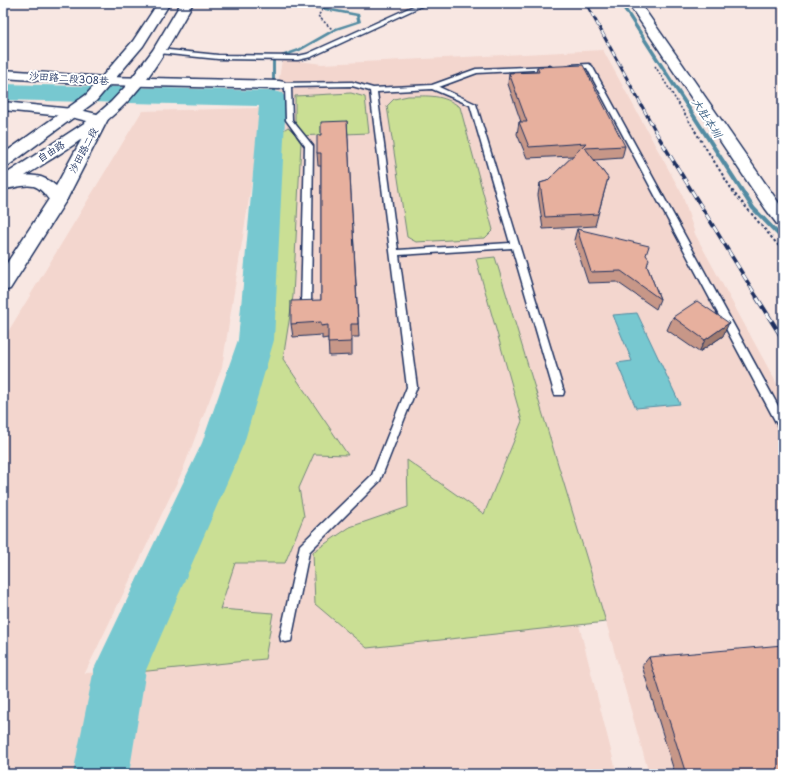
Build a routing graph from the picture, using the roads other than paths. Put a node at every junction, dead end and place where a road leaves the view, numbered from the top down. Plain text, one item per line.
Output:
1 (62, 3) edge
2 (164, 3) edge
3 (187, 3) edge
4 (425, 3) edge
5 (634, 3) edge
6 (91, 4) edge
7 (159, 51) junction
8 (3, 74) edge
9 (283, 85) junction
10 (133, 86) junction
11 (433, 87) junction
12 (98, 89) junction
13 (373, 90) junction
14 (3, 106) edge
15 (72, 114) junction
16 (100, 119) junction
17 (3, 162) edge
18 (3, 183) edge
19 (58, 199) junction
20 (783, 220) edge
21 (515, 245) junction
22 (394, 253) junction
23 (3, 284) edge
24 (306, 306) edge
25 (559, 392) dead end
26 (783, 425) edge
27 (286, 636) dead end

1 - 6 lane
2 - 6 lane
2 - 12 main road
3 - 7 main road, 沙田路二段
4 - 7 lane
5 - 20 street
7 - 10 main road, 沙田路二段
8 - 12 street, 沙田路二段308巷
9 - 10 street, 沙田路二段308巷
9 - 13 lane
9 - 24 lane
10 - 12 street, 沙田路二段308巷
10 - 16 main road, 沙田路二段
11 - 13 lane
11 - 21 lane
11 - 26 lane
12 - 15 main road
13 - 22 lane
14 - 15 street
15 - 16 main road
15 - 17 main road, 自由路
16 - 18 main road, 自由路
16 - 19 main road, 沙田路二段
18 - 19 main road
19 - 23 main road, 沙田路二段
21 - 22 lane
21 - 25 lane
22 - 27 lane

